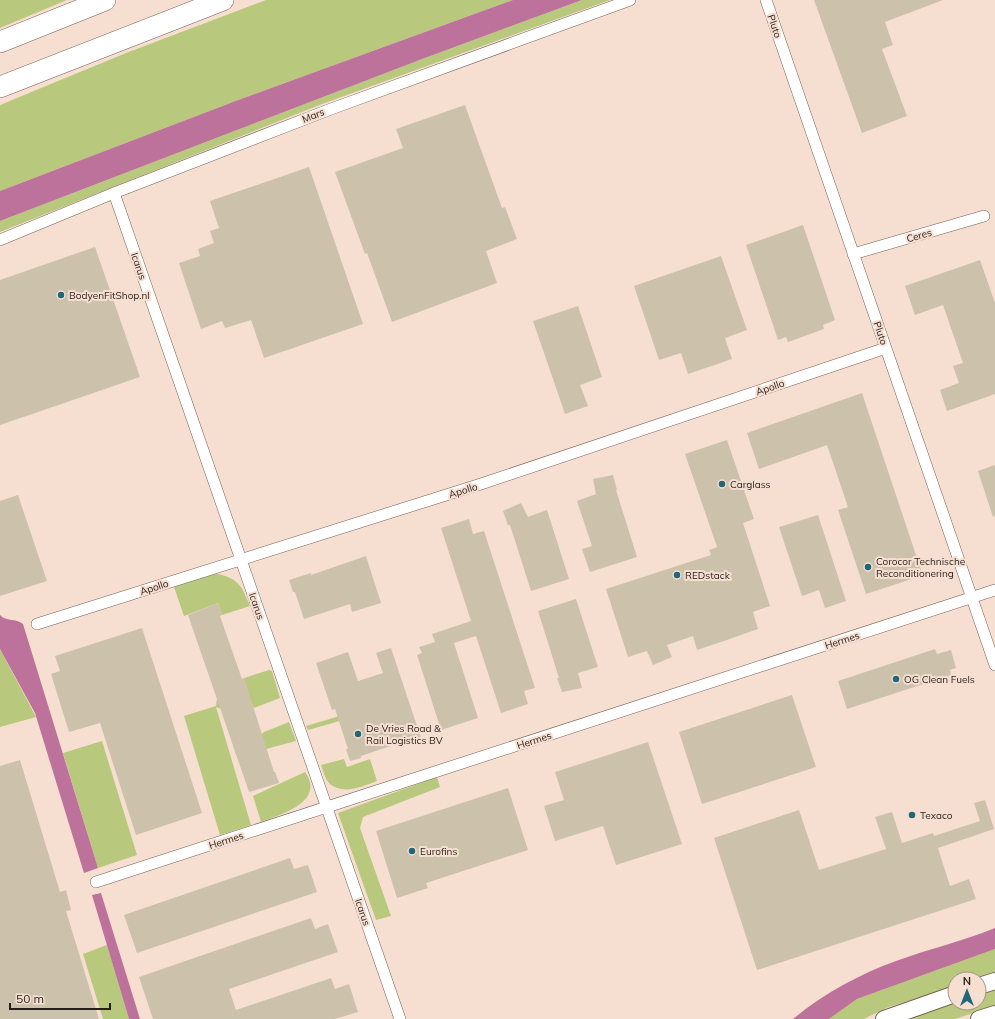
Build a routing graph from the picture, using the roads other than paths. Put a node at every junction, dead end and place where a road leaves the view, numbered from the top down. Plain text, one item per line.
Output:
1 (105, 0) edge
2 (223, 0) edge
3 (630, 0) edge
4 (766, 0) edge
5 (0, 42) edge
6 (0, 87) edge
7 (114, 193) junction
8 (984, 216) dead end
9 (0, 240) edge
10 (853, 254) junction
11 (886, 348) junction
12 (241, 559) junction
13 (995, 590) edge
14 (972, 598) junction
15 (37, 624) dead end
16 (995, 665) edge
17 (327, 807) junction
18 (96, 882) dead end
19 (947, 997) edge
20 (995, 1014) edge
21 (400, 1019) edge
22 (884, 1019) edge
23 (979, 1019) edge

1 - 5 highway
2 - 6 highway
3 - 7 street, Mars
4 - 10 street, Pluto
7 - 9 street, Mars
7 - 12 street, Icarus
8 - 10 street, Ceres
10 - 11 street, Pluto
11 - 12 street, Apollo
11 - 14 street, Pluto
12 - 15 street, Apollo
12 - 17 street, Icarus
13 - 14 street, Hermes
14 - 16 street, Pluto
14 - 17 street, Hermes
17 - 18 street, Hermes
17 - 21 street, Icarus
19 - 22 main road
20 - 23 main road

